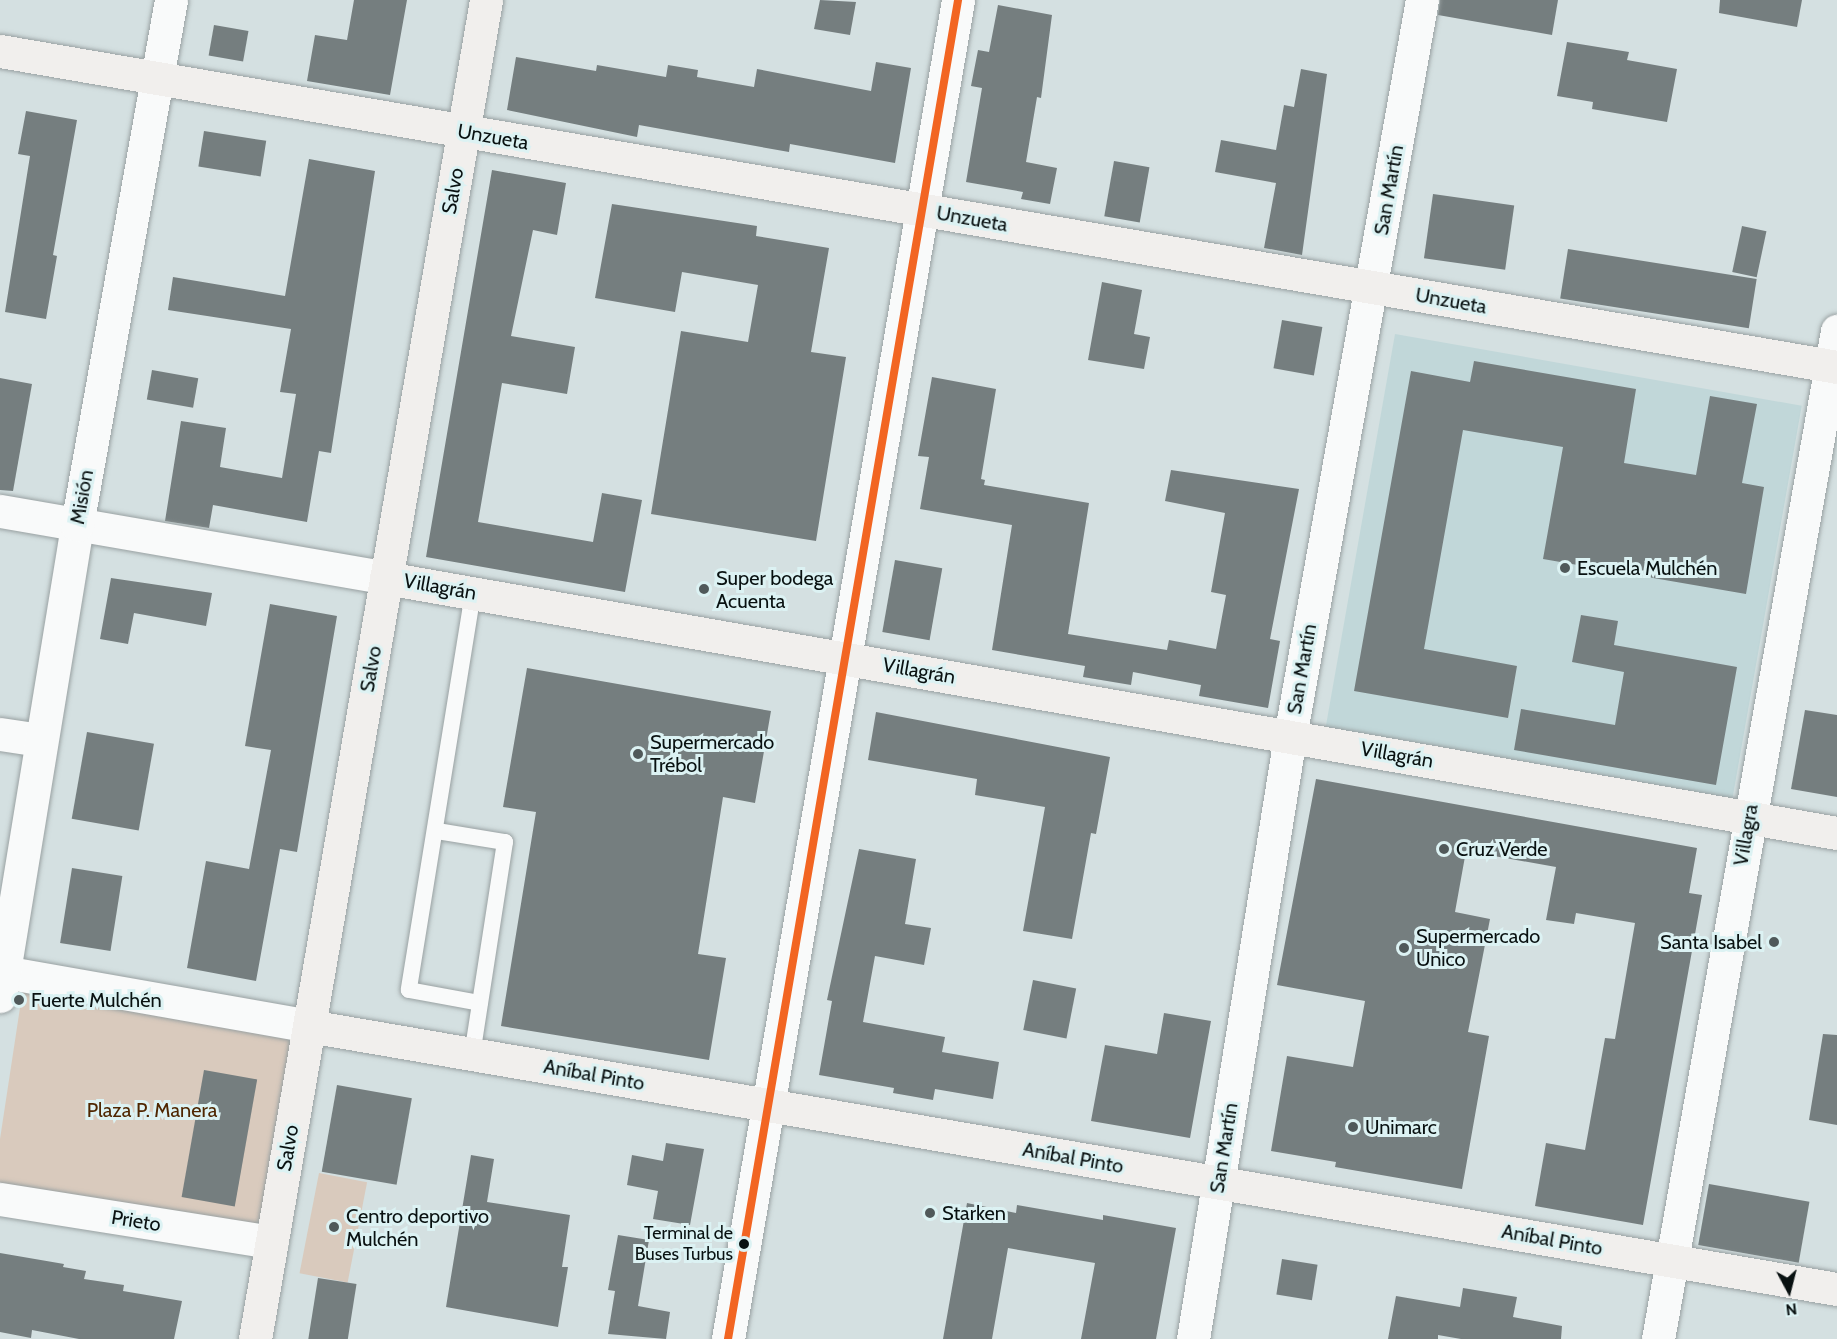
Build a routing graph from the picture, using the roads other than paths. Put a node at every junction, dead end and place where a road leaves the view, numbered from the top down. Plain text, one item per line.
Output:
1 (171, 0) edge
2 (486, 0) edge
3 (958, 0) edge
4 (1422, 0) edge
5 (0, 51) edge
6 (157, 79) junction
7 (464, 131) junction
8 (920, 210) junction
9 (1372, 288) junction
10 (1837, 331) edge
11 (1834, 367) edge
12 (0, 511) edge
13 (77, 525) junction
14 (386, 578) junction
15 (473, 593) junction
16 (844, 658) junction
17 (0, 734) edge
18 (1290, 736) junction
19 (40, 740) junction
20 (1749, 817) junction
21 (437, 831) junction
22 (1837, 833) edge
23 (2, 984) edge
24 (480, 1003) junction
25 (309, 1026) junction
26 (472, 1054) junction
27 (768, 1105) junction
28 (1219, 1182) junction
29 (0, 1199) edge
30 (272, 1242) junction
31 (1671, 1261) junction
32 (1837, 1289) edge
33 (255, 1339) edge
34 (728, 1339) edge
35 (1193, 1339) edge
36 (1658, 1339) edge

1 - 6 street, Misión
2 - 7 main road, Salvo
3 - 8 street
4 - 9 street, San Martín
5 - 6 main road, Unzueta
6 - 7 main road, Unzueta
6 - 13 street, Misión
7 - 8 main road, Unzueta
7 - 14 main road, Salvo
8 - 9 main road, Unzueta
8 - 16 street
9 - 11 main road, Unzueta
9 - 18 street, San Martín
10 - 11 street, Villagra
11 - 20 street, Villagra
12 - 13 street, Villagrán
13 - 14 street, Villagrán
13 - 19 street, Misión
14 - 15 main road, Villagrán
14 - 25 main road, Salvo
15 - 16 main road, Villagrán
15 - 21 lane
16 - 18 main road, Villagrán
16 - 27 street
17 - 19 street
18 - 20 main road, Villagrán
18 - 28 street, San Martín
19 - 23 street, Misión
20 - 22 main road, Villagrán
20 - 31 street, Villagra
21 - 24 lane
21 - 24 lane
23 - 25 street
24 - 26 lane
25 - 26 main road, Aníbal Pinto
25 - 30 main road, Salvo
26 - 27 main road, Aníbal Pinto
27 - 28 main road, Aníbal Pinto
27 - 34 street
28 - 31 main road, Aníbal Pinto
28 - 35 street, San Martín
29 - 30 street, Prieto
30 - 33 main road, Salvo
31 - 32 main road, Aníbal Pinto
31 - 36 street, Villagra

